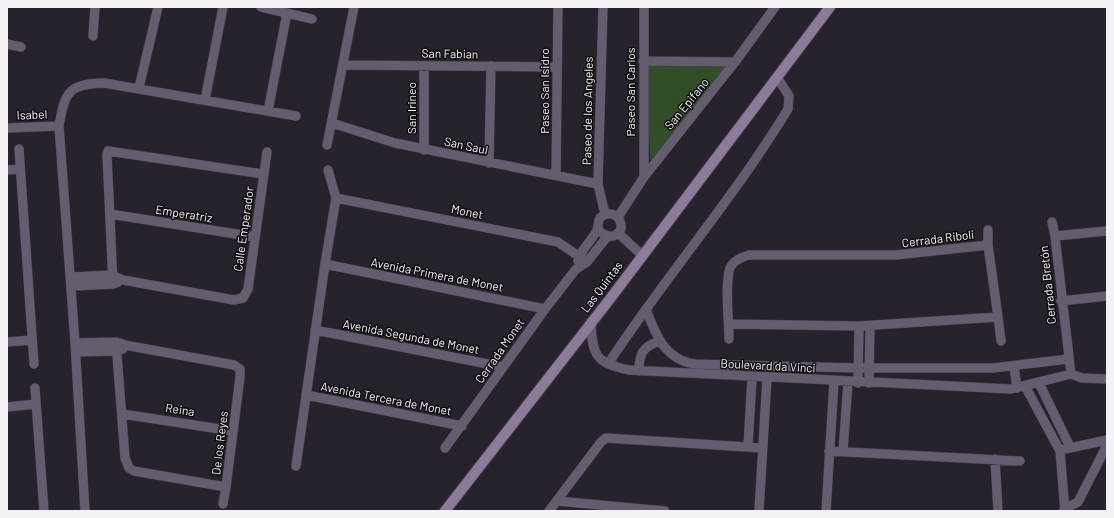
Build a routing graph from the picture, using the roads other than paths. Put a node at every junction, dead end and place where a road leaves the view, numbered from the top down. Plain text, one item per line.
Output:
1 (95, 7) edge
2 (158, 7) edge
3 (223, 7) edge
4 (261, 7) edge
5 (354, 7) edge
6 (558, 7) edge
7 (603, 7) edge
8 (644, 7) edge
9 (775, 7) edge
10 (830, 7) edge
11 (287, 13) junction
12 (312, 19) dead end
13 (93, 36) dead end
14 (7, 44) edge
15 (21, 47) dead end
16 (643, 61) junction
17 (735, 62) junction
18 (343, 65) junction
19 (424, 66) junction
20 (492, 66) junction
21 (557, 67) junction
22 (777, 77) junction
23 (139, 88) junction
24 (205, 100) junction
25 (268, 111) junction
26 (296, 116) dead end
27 (332, 123) junction
28 (58, 126) junction
29 (7, 128) edge
30 (327, 145) dead end
31 (19, 149) dead end
32 (424, 150) junction
33 (267, 152) dead end
34 (489, 163) junction
35 (20, 169) junction
36 (7, 170) edge
37 (328, 170) dead end
38 (263, 174) junction
39 (556, 175) junction
40 (644, 177) junction
41 (598, 184) junction
42 (336, 198) junction
43 (110, 214) junction
44 (605, 214) junction
45 (618, 217) junction
46 (1052, 222) dead end
47 (598, 228) junction
48 (988, 230) dead end
49 (1107, 231) edge
50 (618, 233) junction
51 (1055, 236) junction
52 (255, 237) junction
53 (606, 237) junction
54 (988, 245) junction
55 (642, 255) junction
56 (579, 256) junction
57 (588, 262) junction
58 (325, 264) junction
59 (576, 269) junction
60 (112, 279) junction
61 (71, 282) junction
62 (1107, 296) edge
63 (1061, 301) junction
64 (545, 309) junction
65 (646, 309) junction
66 (998, 316) junction
67 (591, 322) junction
68 (729, 324) junction
69 (859, 326) junction
70 (870, 326) junction
71 (315, 330) junction
72 (730, 339) dead end
73 (32, 340) junction
74 (659, 341) junction
75 (1001, 341) dead end
76 (7, 342) edge
77 (117, 346) junction
78 (76, 347) junction
79 (676, 358) junction
80 (1068, 359) junction
81 (605, 362) junction
82 (34, 364) dead end
83 (503, 367) junction
84 (1014, 367) junction
85 (859, 368) junction
86 (870, 368) junction
87 (639, 371) junction
88 (672, 373) junction
89 (1070, 374) junction
90 (752, 378) junction
91 (767, 378) junction
92 (1107, 379) edge
93 (834, 382) junction
94 (848, 382) junction
95 (1039, 382) junction
96 (858, 383) junction
97 (869, 383) junction
98 (1021, 387) junction
99 (35, 388) dead end
100 (306, 395) junction
101 (36, 404) junction
102 (7, 407) edge
103 (122, 414) junction
104 (462, 426) junction
105 (233, 431) junction
106 (1107, 440) edge
107 (1107, 445) edge
108 (748, 446) junction
109 (1070, 447) junction
110 (445, 448) dead end
111 (763, 448) junction
112 (830, 451) junction
113 (843, 451) junction
114 (1060, 451) junction
115 (994, 459) junction
116 (1020, 461) dead end
117 (296, 466) dead end
118 (226, 487) junction
119 (557, 501) junction
120 (223, 504) dead end
121 (1064, 510) edge
122 (44, 511) edge
123 (84, 511) edge
124 (445, 511) edge
125 (549, 511) edge
126 (665, 511) edge
127 (759, 511) edge
128 (826, 511) edge
129 (998, 511) edge

1 - 13 street
2 - 23 street
3 - 24 street
4 - 11 street
5 - 18 street
6 - 21 street, Paseo San Isidro
7 - 41 street, Paseo de los Angeles
8 - 16 street, Paseo San Carlos
9 - 17 street, San Epifano
10 - 22 street, Las Quintas
11 - 12 street
11 - 25 street
14 - 15 street
16 - 17 street
16 - 40 street, Paseo San Carlos
17 - 40 street, San Epifano
18 - 19 street, San Fabian
18 - 27 street
19 - 20 street, San Fabian
19 - 32 street, San Irineo
20 - 21 street, San Fabian
20 - 34 street
21 - 39 street, Paseo San Isidro
22 - 55 street, Las Quintas
22 - 65 street
23 - 24 street
23 - 28 street
24 - 25 street
25 - 26 street
27 - 30 street
27 - 32 street, San Saul
28 - 29 street, Isabel
28 - 61 street
31 - 35 street
32 - 34 street, San Saul
33 - 38 street, Calle Emperador
34 - 39 street, San Saul
35 - 36 street
35 - 73 street
37 - 42 street
38 - 43 street
38 - 52 street, Calle Emperador
39 - 41 street, San Saul
40 - 45 street, San Epifano
41 - 44 street, Paseo de los Angeles
42 - 56 street, Monet
42 - 58 street
43 - 52 street, Emperatriz
43 - 60 street
44 - 45 street
44 - 47 street
45 - 50 street
46 - 51 street
47 - 53 street
47 - 56 street
48 - 54 street
49 - 51 street, Cerrada Bretón
50 - 53 street
50 - 55 street
51 - 63 street, Cerrada Bretón
52 - 60 street, Calle Emperador
53 - 57 street
54 - 66 street, Cerrada Riboli
54 - 68 street, Cerrada Riboli
55 - 67 street, Las Quintas
56 - 57 street, Monet
56 - 59 street
57 - 59 street
58 - 64 street, Avenida Primera de Monet
58 - 71 street
59 - 64 street, Cerrada Monet
60 - 61 street
61 - 78 street
62 - 63 street
63 - 80 street, Cerrada Bretón
64 - 83 street, Cerrada Monet
65 - 74 street
65 - 81 street
66 - 70 street
66 - 75 street, Cerrada Riboli
67 - 81 street
67 - 124 street, Las Quintas
68 - 69 street
68 - 72 street, Cerrada Riboli
69 - 70 street
69 - 85 street
70 - 86 street
71 - 83 street, Avenida Segunda de Monet
71 - 100 street
73 - 76 street
73 - 82 street
74 - 79 street
74 - 87 street
77 - 78 street
77 - 103 street, De los Reyes
77 - 105 street, De los Reyes
78 - 123 street
79 - 85 street, Boulevard da Vinci
79 - 88 street
80 - 84 street, Boulevard da Vinci
80 - 89 street, Cerrada Bretón
81 - 87 street, Boulevard da Vinci
83 - 104 street, Cerrada Monet
84 - 86 street, Boulevard da Vinci
84 - 98 street
85 - 86 street, Boulevard da Vinci
85 - 96 street
86 - 97 street
87 - 88 street, Boulevard da Vinci
88 - 90 street, Boulevard da Vinci
89 - 92 street
89 - 95 street, Boulevard da Vinci
90 - 91 street, Boulevard da Vinci
90 - 108 street
91 - 93 street, Boulevard da Vinci
91 - 111 street
93 - 94 street, Boulevard da Vinci
93 - 112 street
94 - 96 street, Boulevard da Vinci
94 - 113 street
95 - 98 street, Boulevard da Vinci
95 - 109 street
96 - 97 street, Boulevard da Vinci
97 - 98 street, Boulevard da Vinci
98 - 114 street
99 - 101 street
100 - 104 street, Avenida Tercera de Monet
100 - 117 street
101 - 102 street
101 - 122 street
103 - 105 street, Reina
103 - 118 street, De los Reyes
104 - 110 street, Cerrada Monet
105 - 118 street, De los Reyes
106 - 109 street
107 - 121 street
108 - 111 street
108 - 119 street
109 - 114 street
111 - 127 street
112 - 113 street
112 - 128 street
113 - 115 street
114 - 121 street
115 - 116 street
115 - 129 street
118 - 120 street
119 - 125 street
119 - 126 street

